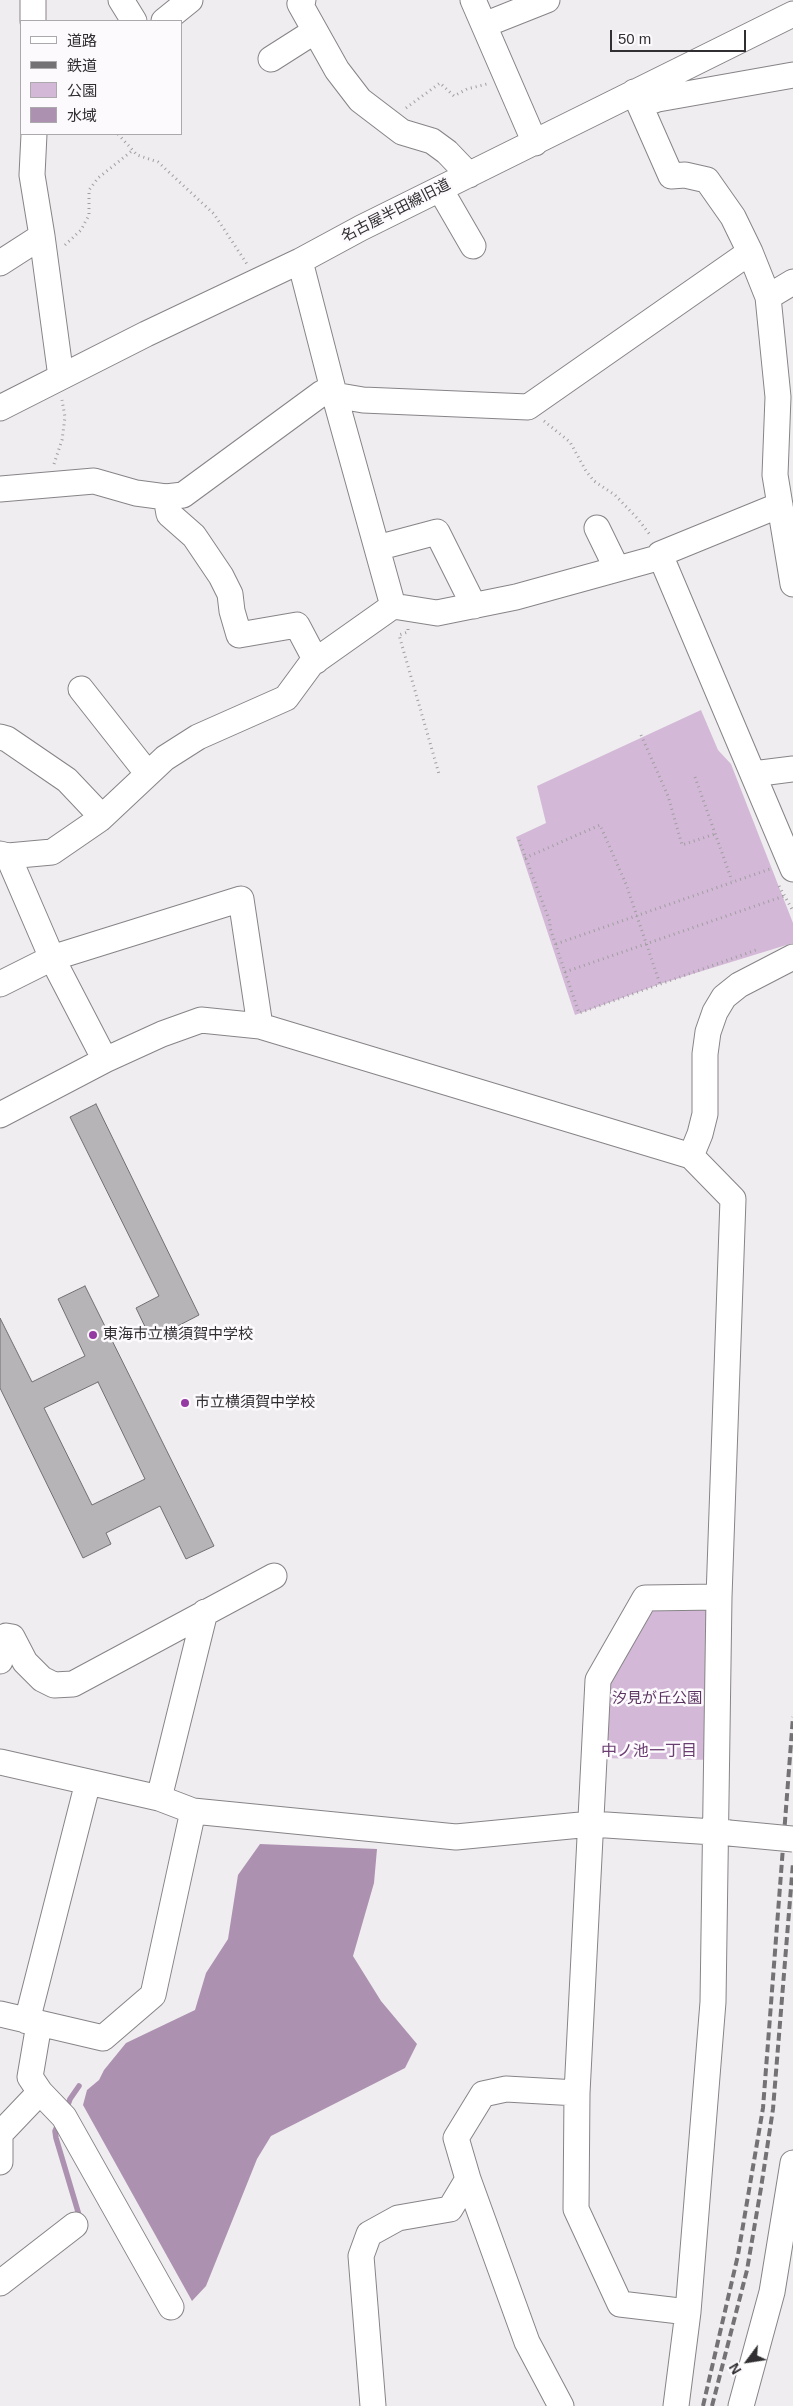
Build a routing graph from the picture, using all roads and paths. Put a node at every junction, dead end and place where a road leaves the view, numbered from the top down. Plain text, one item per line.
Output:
1 (33, 0) edge
2 (121, 0) edge
3 (190, 0) edge
4 (303, 0) edge
5 (473, 0) edge
6 (547, 0) edge
7 (793, 14) edge
8 (33, 20) edge
9 (133, 20) edge
10 (165, 20) edge
11 (484, 25) junction
12 (315, 31) junction
13 (271, 59) dead end
14 (793, 75) edge
15 (507, 79) junction
16 (637, 98) junction
17 (390, 123) junction
18 (34, 135) edge
19 (119, 135) edge
20 (535, 143) junction
21 (132, 150) junction
22 (470, 175) junction
23 (440, 189) junction
24 (43, 244) junction
25 (473, 246) dead end
26 (750, 252) junction
27 (300, 261) junction
28 (0, 263) edge
29 (258, 281) junction
30 (793, 282) edge
31 (768, 297) junction
32 (58, 379) junction
33 (335, 397) junction
34 (531, 405) junction
35 (0, 408) edge
36 (57, 484) junction
37 (0, 489) edge
38 (166, 497) junction
39 (780, 505) junction
40 (597, 528) dead end
41 (377, 548) junction
42 (660, 554) joint
43 (617, 569) junction
44 (793, 584) edge
45 (474, 606) junction
46 (400, 607) junction
47 (316, 661) junction
48 (81, 689) dead end
49 (641, 735) dead end
50 (0, 737) edge
51 (793, 769) edge
52 (148, 774) junction
53 (438, 774) dead end
54 (754, 774) junction
55 (695, 777) dead end
56 (102, 817) junction
57 (715, 834) junction
58 (519, 840) dead end
59 (4, 855) edge
60 (526, 858) junction
61 (781, 875) edge
62 (732, 881) junction
63 (784, 896) junction
64 (793, 911) edge
65 (637, 917) junction
66 (556, 944) junction
67 (647, 944) junction
68 (764, 948) dead end
69 (793, 957) edge
70 (52, 958) junction
71 (565, 972) junction
72 (0, 984) edge
73 (660, 984) junction
74 (260, 1026) junction
75 (105, 1060) junction
76 (0, 1114) edge
77 (691, 1156) junction
78 (274, 1576) dead end
79 (719, 1597) junction
80 (205, 1612) junction
81 (0, 1661) edge
82 (0, 1762) edge
83 (88, 1782) junction
84 (159, 1798) junction
85 (193, 1811) junction
86 (591, 1824) junction
87 (722, 1833) junction
88 (793, 1839) edge
89 (0, 2014) edge
90 (33, 2023) junction
91 (40, 2092) junction
92 (577, 2093) junction
93 (0, 2162) edge
94 (793, 2163) edge
95 (468, 2179) junction
96 (75, 2225) dead end
97 (0, 2283) edge
98 (782, 2294) edge
99 (171, 2307) dead end
100 (688, 2312) junction
101 (373, 2406) edge
102 (561, 2406) edge
103 (676, 2406) edge
104 (741, 2406) edge

1 - 8 street
2 - 9 street
3 - 10 street
4 - 12 street
5 - 11 street
6 - 11 street
7 - 16 street, 名古屋半田線旧道
11 - 15 street
12 - 13 street
12 - 17 street
14 - 16 street
15 - 17 path
15 - 20 street
16 - 20 street, 名古屋半田線旧道
16 - 26 street
17 - 22 street
18 - 24 street
19 - 21 path
20 - 22 street, 名古屋半田線旧道
21 - 24 path
21 - 29 path
22 - 23 street, 名古屋半田線旧道
23 - 25 street
23 - 27 street, 名古屋半田線旧道
24 - 28 street
24 - 32 street
26 - 31 street
26 - 34 street
27 - 29 street, 名古屋半田線旧道
27 - 33 street
29 - 32 street, 名古屋半田線旧道
30 - 31 street
31 - 39 street
32 - 35 street, 名古屋半田線旧道
32 - 36 path
33 - 34 street
33 - 38 street
33 - 41 street
34 - 42 path
36 - 37 street
36 - 38 street
38 - 47 street
39 - 42 street
39 - 44 street
40 - 43 street
41 - 45 street
41 - 46 street
43 - 45 street
43 - 54 street
45 - 46 street
46 - 47 street
46 - 53 path
47 - 52 street
48 - 52 street
49 - 57 path
50 - 56 street
51 - 54 street
52 - 56 street
54 - 61 street
55 - 57 path
56 - 59 street
57 - 62 path
58 - 60 path
59 - 70 street
60 - 65 path
60 - 66 path
61 - 62 path
61 - 63 path
62 - 65 path
63 - 64 path
63 - 67 path
65 - 66 path
65 - 67 path
66 - 71 path
67 - 71 path
67 - 73 path
68 - 73 path
69 - 77 street
70 - 72 street
70 - 74 street
70 - 75 street
71 - 73 path
74 - 75 street
74 - 77 street
75 - 76 street
77 - 79 street
78 - 80 street
79 - 86 street
79 - 87 street
80 - 81 street
80 - 84 street
82 - 83 street
83 - 84 street
83 - 90 street
84 - 85 street
85 - 86 street
85 - 90 street
86 - 87 street
86 - 92 street
87 - 88 street, bridge
87 - 100 street
89 - 90 street
90 - 91 street
91 - 93 street
91 - 99 street
92 - 95 street
92 - 100 street
94 - 98 street
95 - 101 street
95 - 102 street
96 - 97 street
98 - 104 street
100 - 103 street

